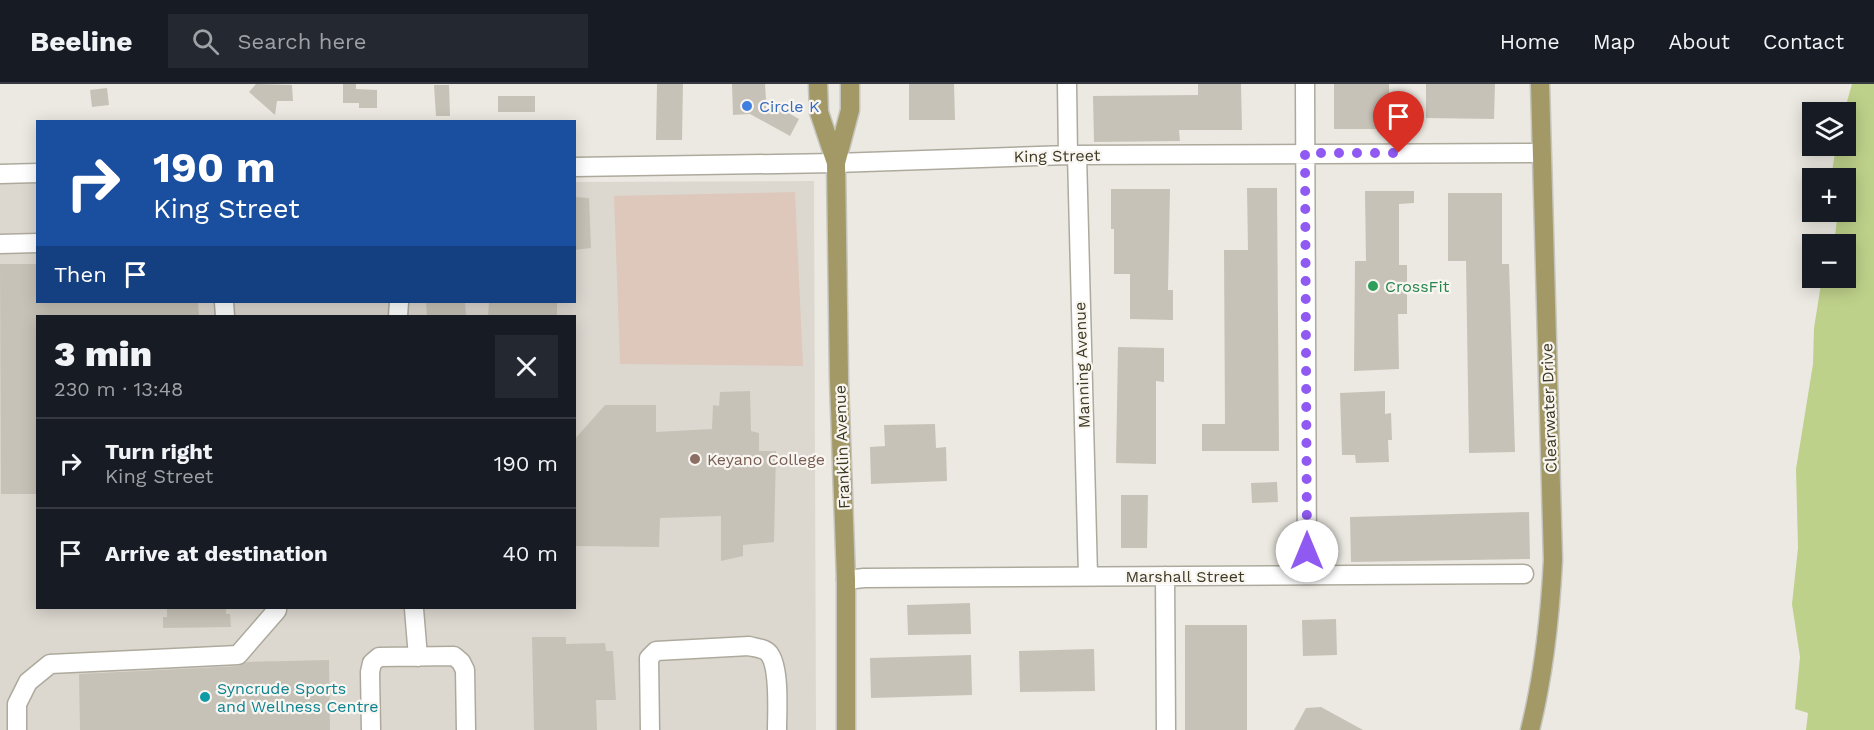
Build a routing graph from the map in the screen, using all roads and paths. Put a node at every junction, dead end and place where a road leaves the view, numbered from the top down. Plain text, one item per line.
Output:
1 (819, 84) edge
2 (850, 84) edge
3 (1068, 84) edge
4 (1305, 84) edge
5 (1540, 84) edge
6 (1305, 153) junction
7 (1540, 153) junction
8 (1072, 155) junction
9 (836, 163) junction
10 (576, 167) edge
11 (36, 173) edge
12 (0, 174) edge
13 (36, 243) edge
14 (0, 244) edge
15 (1524, 574) dead end
16 (1307, 575) junction
17 (1088, 576) junction
18 (1165, 576) junction
19 (846, 580) junction
20 (414, 609) edge
21 (277, 610) dead end
22 (418, 657) junction
23 (8, 702) edge
24 (17, 730) edge
25 (371, 730) edge
26 (466, 730) edge
27 (650, 730) edge
28 (777, 730) edge
29 (846, 730) edge
30 (1166, 730) edge
31 (1530, 730) edge

1 - 9 main road, Franklin Avenue
2 - 9 main road, Franklin Avenue
3 - 8 street, Manning Avenue
4 - 6 street
5 - 7 main road, Clearwater Drive
6 - 7 street, King Street
6 - 8 street, King Street
6 - 16 street
7 - 31 main road, Clearwater Drive
8 - 9 street, King Street
8 - 17 street, Manning Avenue
9 - 10 street, King Street
9 - 19 main road, Franklin Avenue
11 - 12 street
13 - 14 street
15 - 16 street, Marshall Street
16 - 18 street, Marshall Street
17 - 18 street, Marshall Street
17 - 19 street, Marshall Street
18 - 30 street
19 - 29 main road, Franklin Avenue
20 - 22 street
21 - 23 street
22 - 25 street
22 - 26 street
23 - 24 street
27 - 28 street

